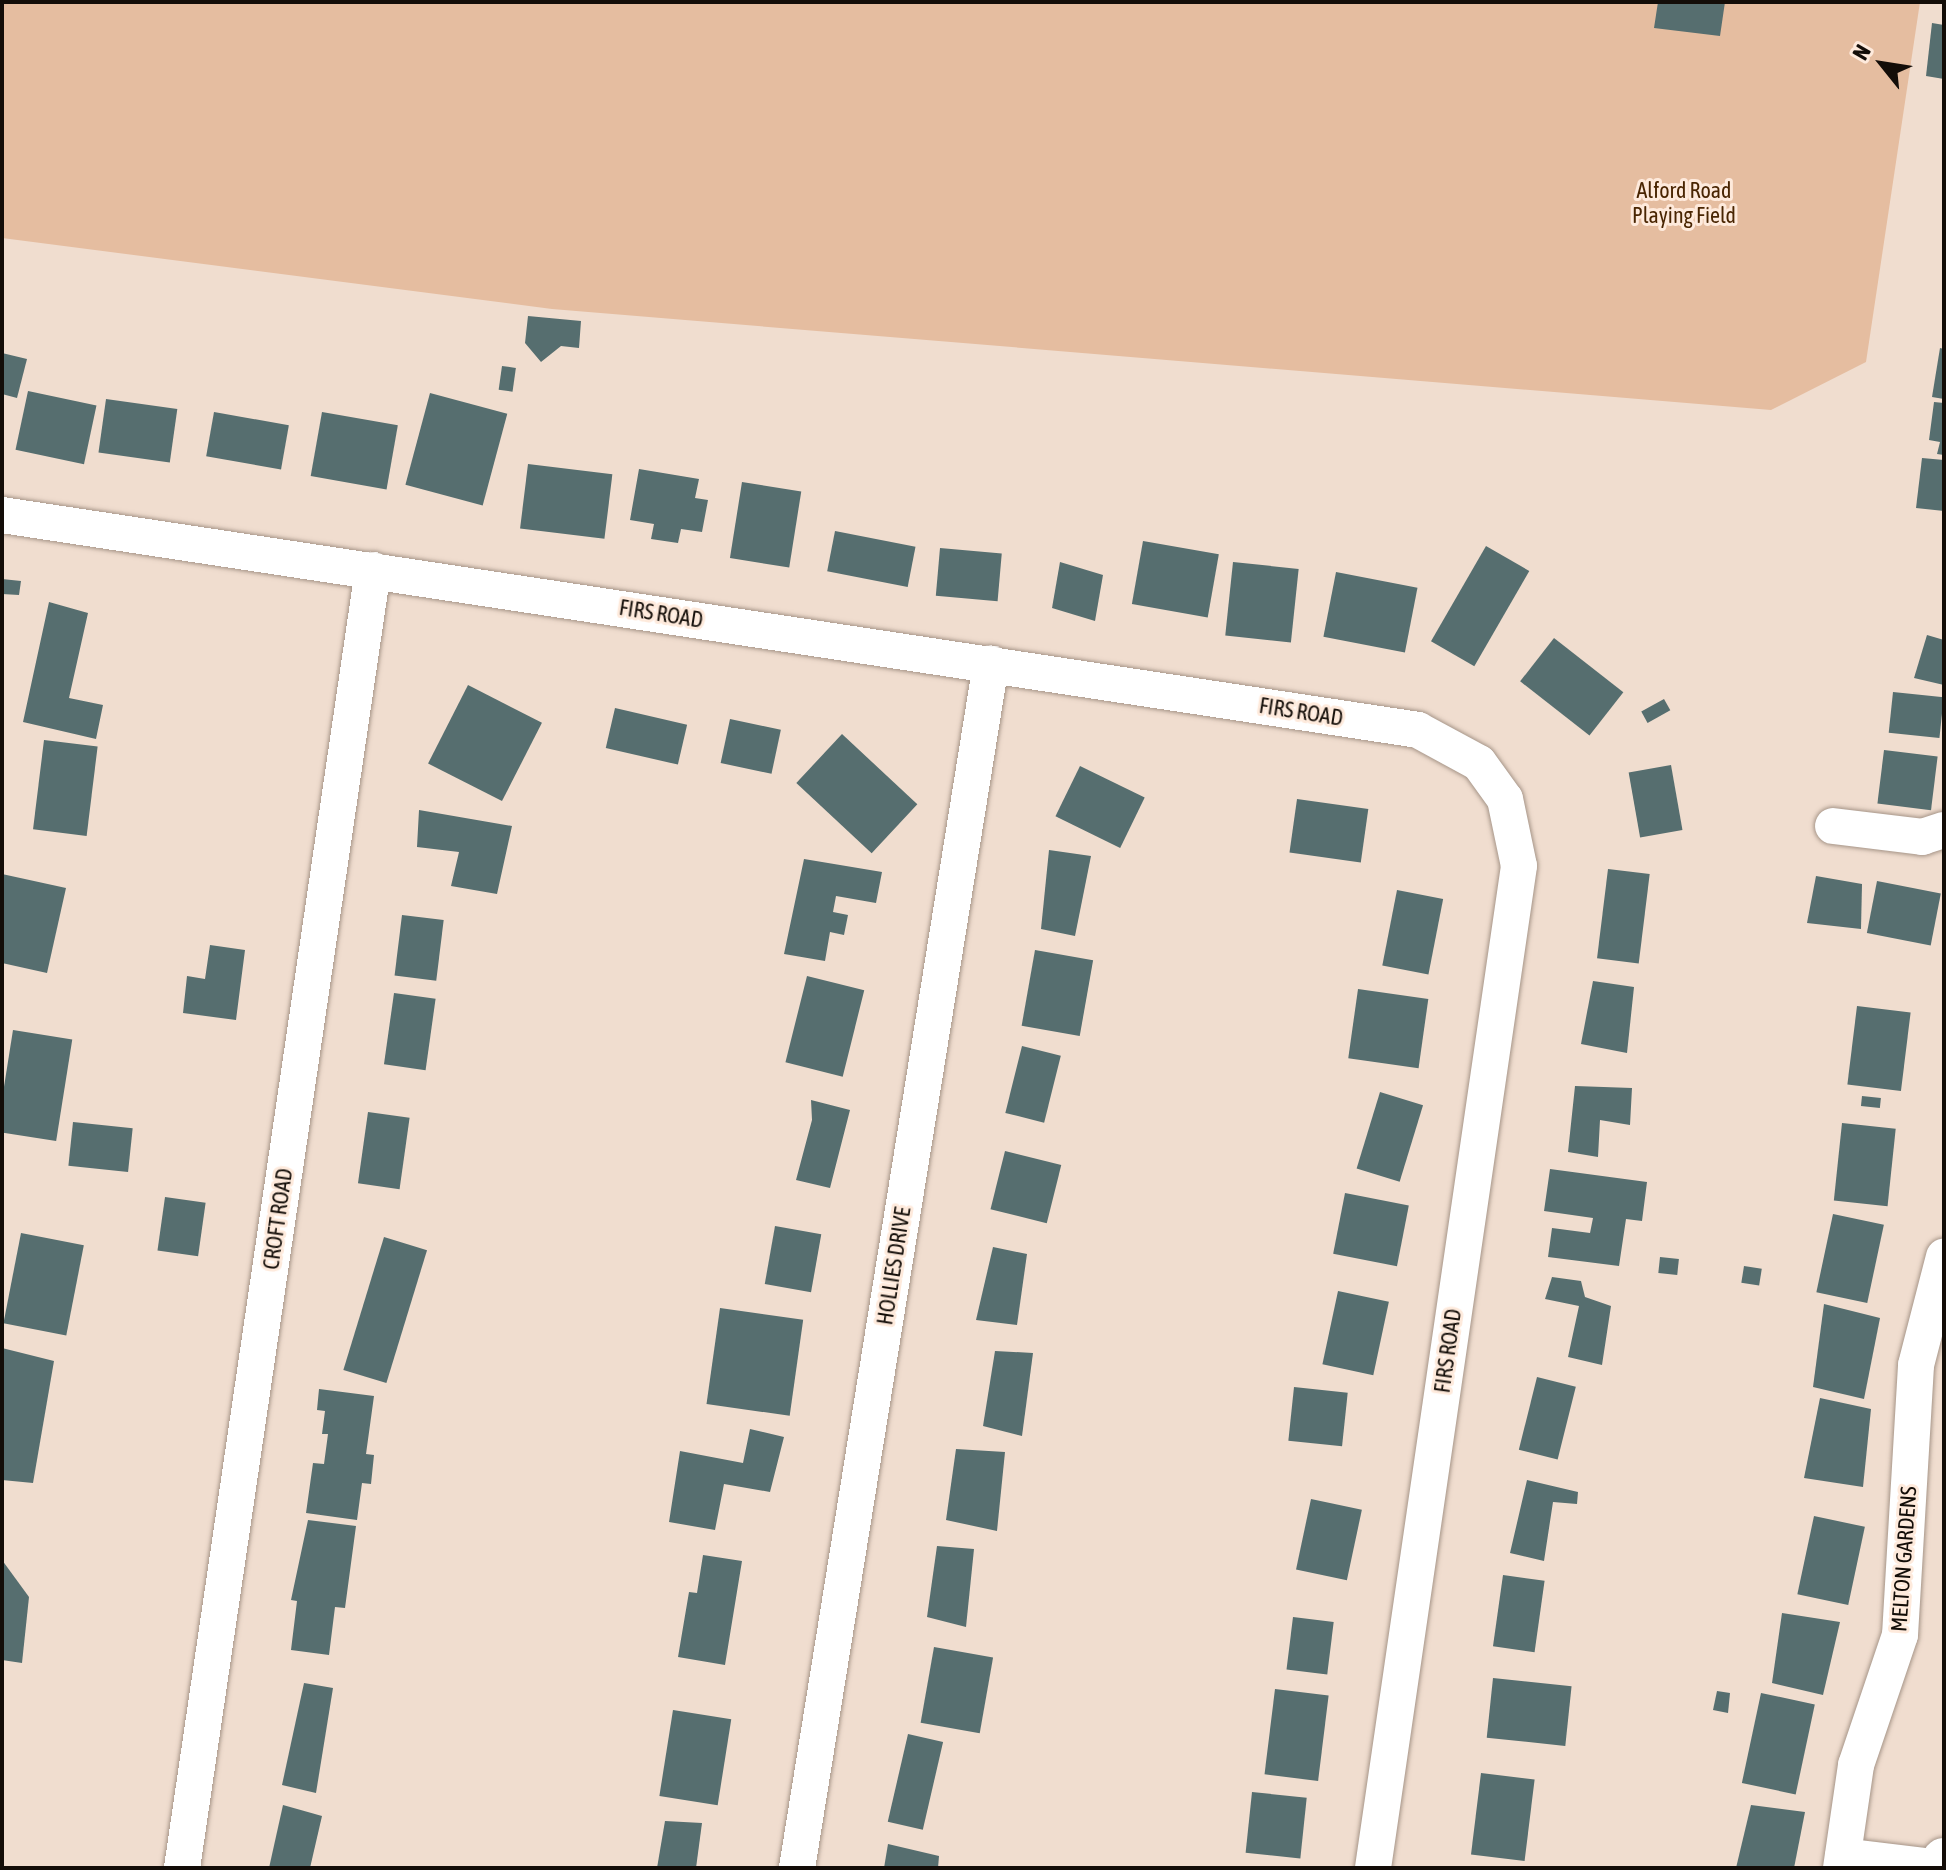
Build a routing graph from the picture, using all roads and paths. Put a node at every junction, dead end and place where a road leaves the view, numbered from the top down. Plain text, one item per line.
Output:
1 (2, 515) edge
2 (373, 570) junction
3 (991, 664) junction
4 (1833, 826) dead end
5 (1944, 830) edge
6 (1944, 1257) edge
7 (1944, 1860) edge
8 (1842, 1862) edge
9 (182, 1868) edge
10 (797, 1868) edge
11 (1373, 1868) edge
12 (1942, 1868) edge

1 - 2 street, FIRS ROAD
2 - 3 street, FIRS ROAD
2 - 9 street, CROFT ROAD
3 - 10 street, HOLLIES DRIVE
3 - 11 street, FIRS ROAD
4 - 5 street
6 - 8 street, MELTON GARDENS
7 - 12 street, MELTON GARDENS
8 - 12 street, MELTON GARDENS

